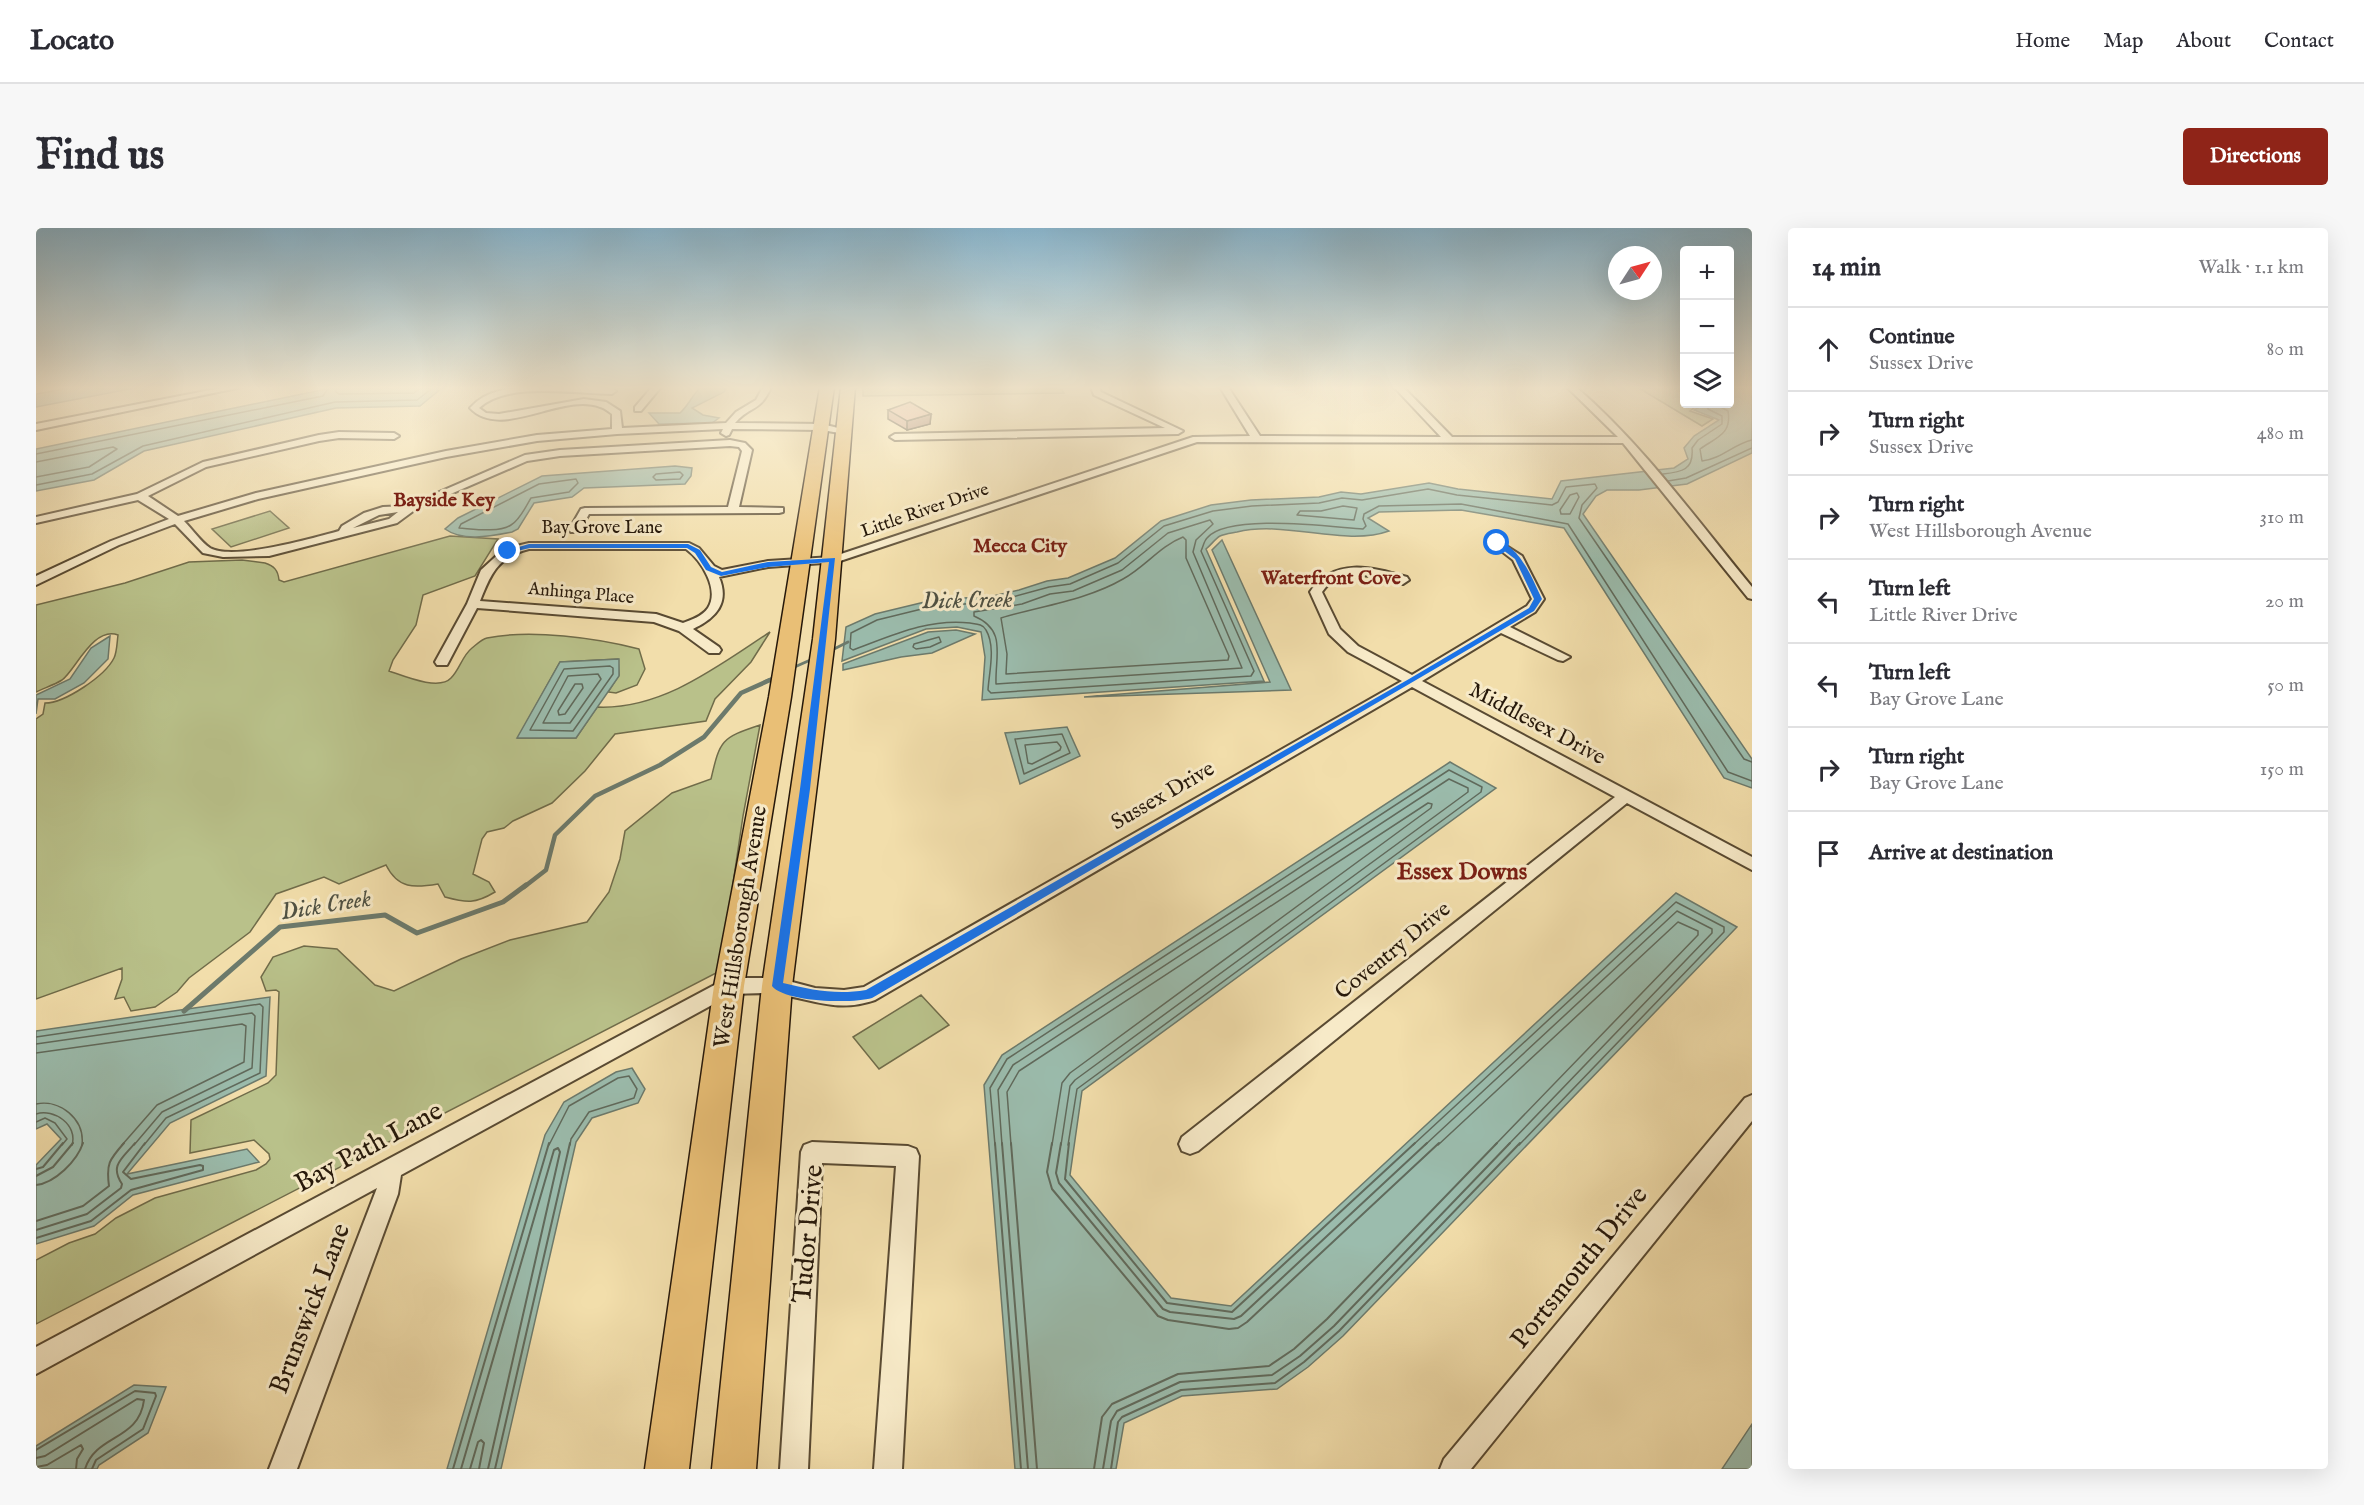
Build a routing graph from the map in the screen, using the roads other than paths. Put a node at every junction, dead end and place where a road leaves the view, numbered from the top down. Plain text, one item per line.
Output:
1 (288, 445) edge
2 (543, 445) edge
3 (626, 445) edge
4 (629, 445) edge
5 (678, 445) edge
6 (738, 445) edge
7 (820, 445) edge
8 (844, 445) edge
9 (1178, 445) edge
10 (1630, 445) edge
11 (627, 448) junction
12 (140, 496) junction
13 (733, 510) junction
14 (778, 510) dead end
15 (36, 520) edge
16 (178, 522) junction
17 (576, 530) dead end
18 (1497, 543) dead end
19 (833, 560) junction
20 (802, 561) junction
21 (708, 568) junction
22 (36, 580) edge
23 (1403, 580) dead end
24 (36, 587) edge
25 (1752, 595) edge
26 (473, 604) junction
27 (684, 628) junction
28 (1501, 628) junction
29 (714, 650) dead end
30 (1563, 657) dead end
31 (442, 662) dead end
32 (1412, 681) junction
33 (1626, 796) junction
34 (1752, 864) edge
35 (729, 986) junction
36 (777, 986) junction
37 (1752, 1105) edge
38 (1190, 1144) dead end
39 (391, 1169) junction
40 (36, 1361) edge
41 (283, 1469) edge
42 (667, 1469) edge
43 (734, 1469) edge
44 (794, 1469) edge
45 (888, 1469) edge
46 (1454, 1469) edge

1 - 12 street
2 - 16 street
3 - 11 street
4 - 11 street
5 - 11 street
6 - 13 street
7 - 20 main road, West Hillsborough Avenue
8 - 19 main road, West Hillsborough Avenue
9 - 19 street, Little River Drive
10 - 25 street
11 - 16 street
12 - 15 street
12 - 16 street
13 - 14 street
13 - 17 street
16 - 22 street
16 - 24 street
18 - 28 street, Sussex Drive
19 - 20 street, Little River Drive
19 - 36 main road, West Hillsborough Avenue
20 - 21 street
20 - 35 main road, West Hillsborough Avenue
21 - 26 street, Bay Grove Lane
21 - 27 street
23 - 32 street, Middlesex Drive
26 - 27 street, Anhinga Place
26 - 31 street, Bay Grove Lane
27 - 29 street, Anhinga Place
28 - 30 street
28 - 32 street, Sussex Drive
32 - 33 street, Middlesex Drive
32 - 36 street, Sussex Drive
33 - 34 street, Middlesex Drive
33 - 38 street, Coventry Drive
35 - 36 street, Sussex Drive
35 - 39 street, Bay Path Lane
35 - 42 main road, West Hillsborough Avenue
36 - 43 main road, West Hillsborough Avenue
37 - 46 street, Portsmouth Drive
39 - 40 street, Bay Path Lane
39 - 41 street, Brunswick Lane
44 - 45 street, Tudor Drive

